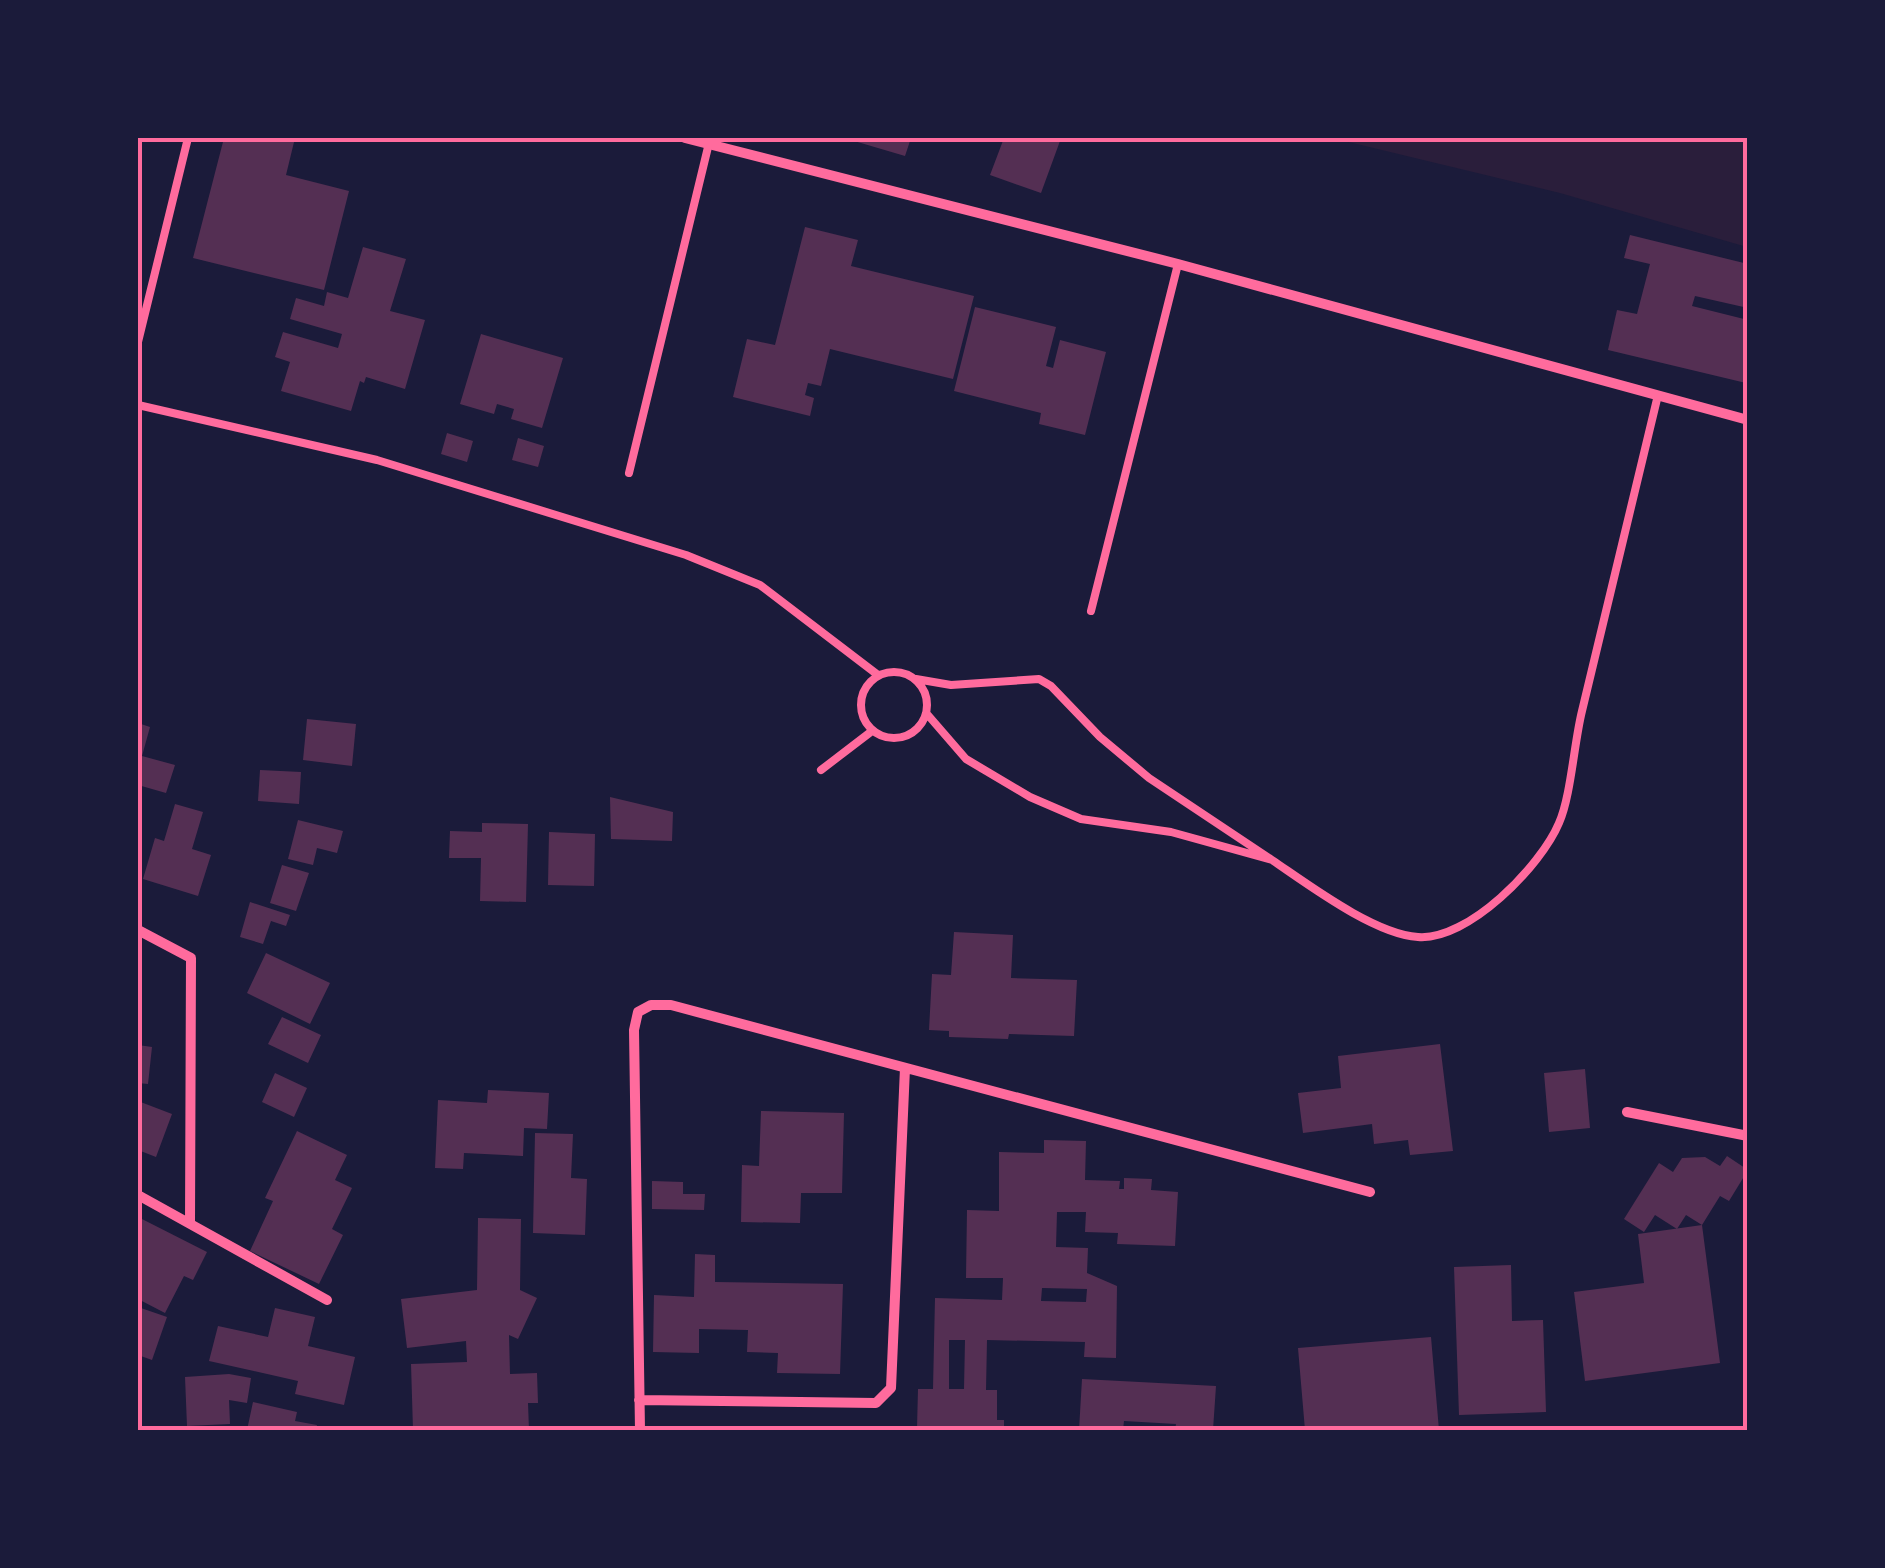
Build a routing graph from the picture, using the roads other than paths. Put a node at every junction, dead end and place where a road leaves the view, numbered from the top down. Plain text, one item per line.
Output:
1 (188, 138) edge
2 (685, 138) edge
3 (709, 144) junction
4 (1178, 264) junction
5 (138, 342) edge
6 (1658, 395) junction
7 (138, 405) edge
8 (1748, 420) edge
9 (628, 473) dead end
10 (1092, 611) dead end
11 (878, 674) junction
12 (916, 679) junction
13 (927, 714) junction
14 (872, 731) junction
15 (821, 770) dead end
16 (1272, 860) junction
17 (138, 930) edge
18 (904, 1068) junction
19 (1627, 1112) dead end
20 (1748, 1136) edge
21 (1370, 1192) dead end
22 (138, 1194) edge
23 (190, 1223) junction
24 (327, 1300) dead end
25 (640, 1400) junction
26 (640, 1430) edge

1 - 5 lane
2 - 3 street
3 - 4 street
3 - 9 lane
4 - 6 street
4 - 10 lane
6 - 8 street
6 - 16 lane
7 - 11 lane
11 - 12 lane
11 - 14 lane
12 - 13 lane
12 - 16 lane
13 - 14 lane
13 - 16 lane
14 - 15 lane
17 - 23 street
18 - 21 street
18 - 25 street
18 - 25 street
19 - 20 street
22 - 23 street
23 - 24 street
25 - 26 street

